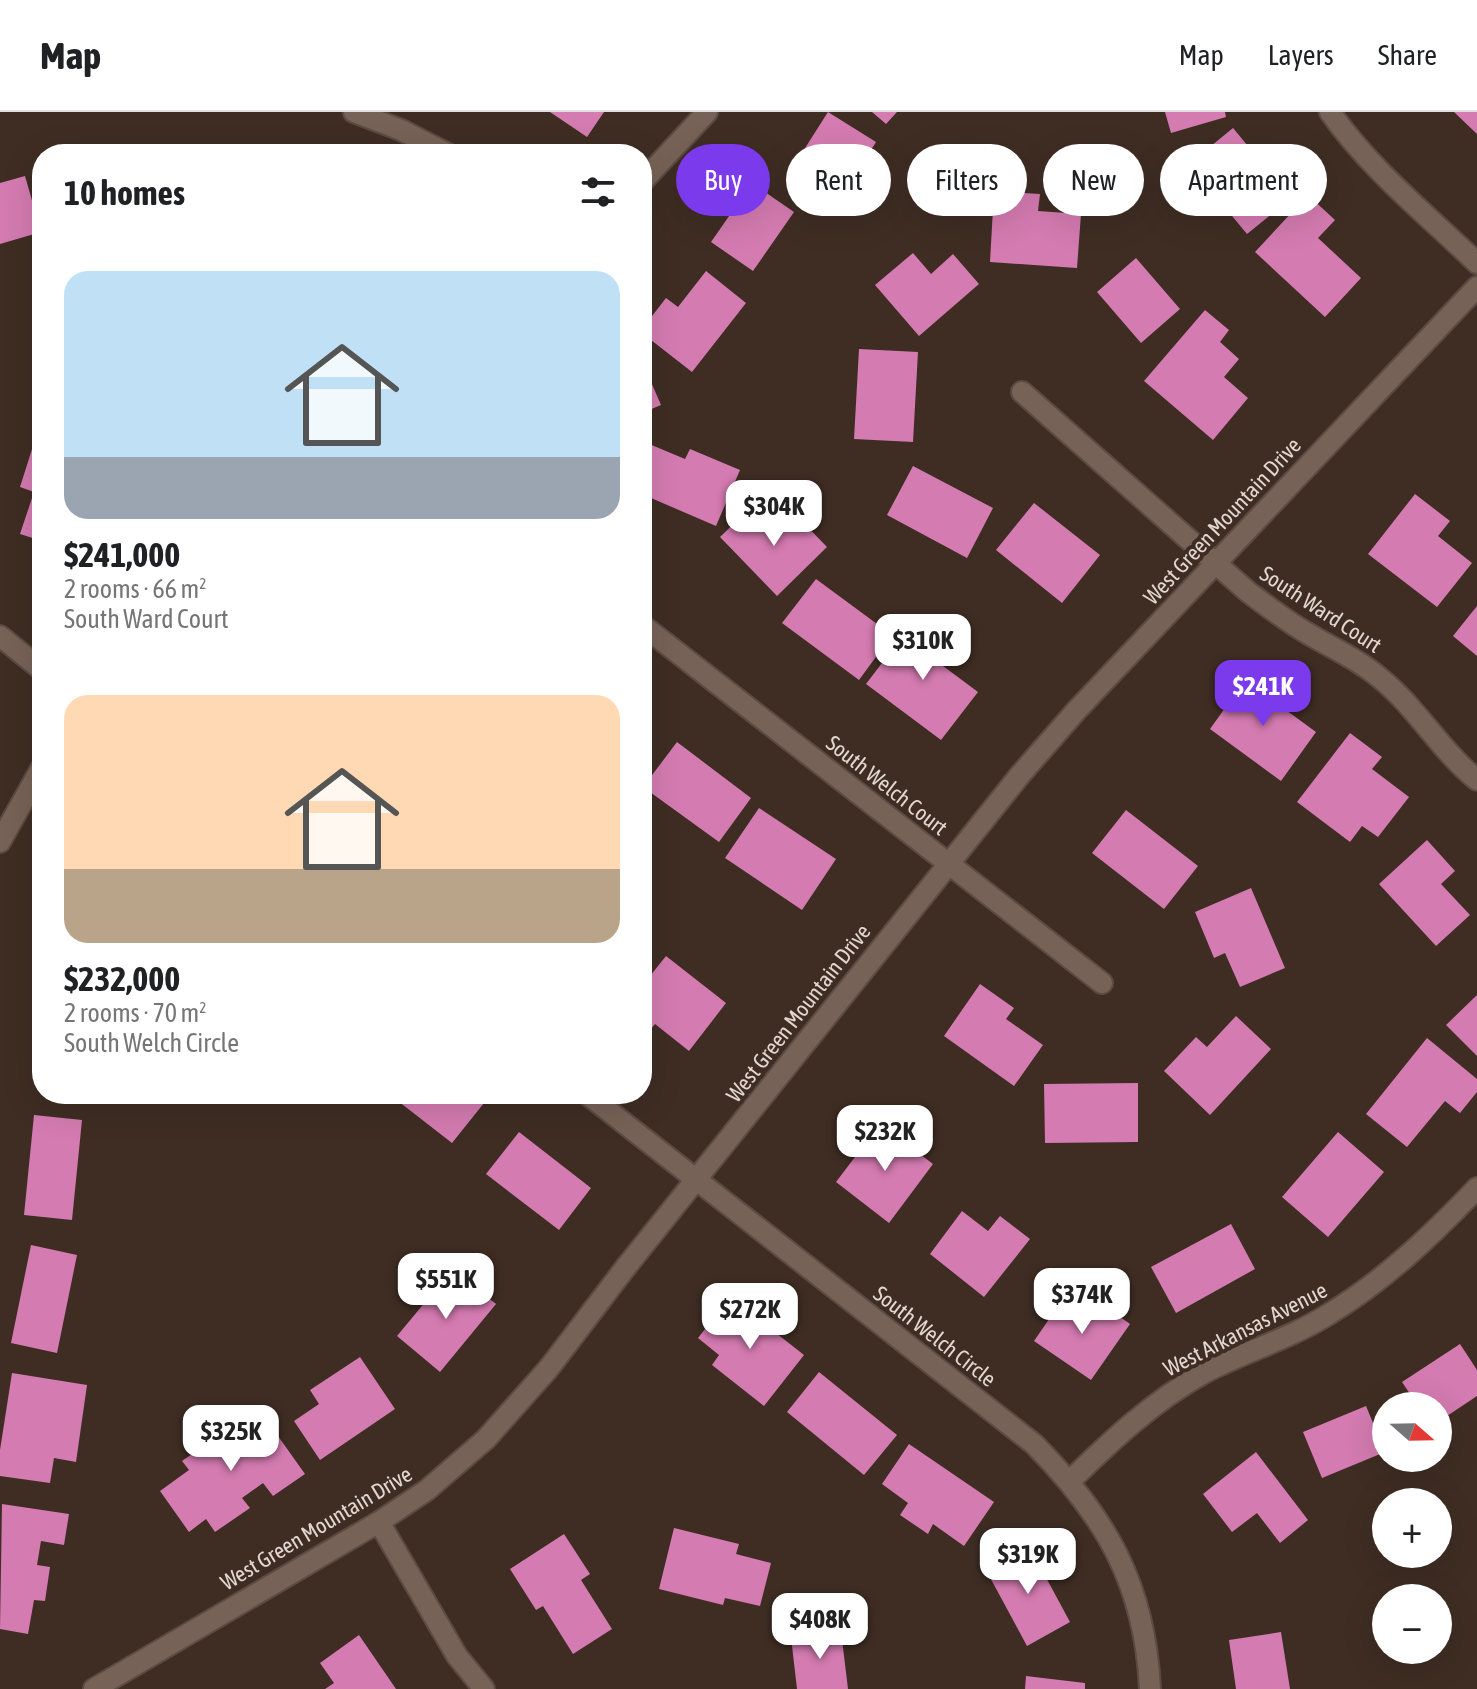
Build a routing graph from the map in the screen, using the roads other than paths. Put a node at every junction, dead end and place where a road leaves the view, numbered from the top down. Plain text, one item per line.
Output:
1 (354, 112) edge
2 (707, 112) edge
3 (1330, 112) edge
4 (428, 144) edge
5 (652, 171) edge
6 (1477, 263) edge
7 (1477, 287) edge
8 (1022, 392) dead end
9 (1215, 563) junction
10 (652, 633) edge
11 (0, 636) edge
12 (32, 662) edge
13 (1477, 780) edge
14 (32, 785) edge
15 (0, 842) edge
16 (948, 862) junction
17 (1102, 983) dead end
18 (600, 1104) edge
19 (696, 1180) junction
20 (1477, 1188) edge
21 (1070, 1481) junction
22 (379, 1522) junction
23 (94, 1689) edge
24 (484, 1689) edge
25 (1150, 1689) edge

1 - 4 street
2 - 5 street
3 - 6 street
7 - 9 street, West Green Mountain Drive
8 - 9 street, South Ward Court
9 - 13 street, South Ward Court
9 - 16 street, West Green Mountain Drive
10 - 16 street, South Welch Court
11 - 12 street
14 - 15 street
16 - 17 street, South Welch Court
16 - 19 street, West Green Mountain Drive
18 - 19 street, South Welch Circle
19 - 21 street, South Welch Circle
19 - 22 street, West Green Mountain Drive
20 - 21 street, West Arkansas Avenue
21 - 25 street, South Welch Circle
22 - 23 street, West Green Mountain Drive
22 - 24 street

